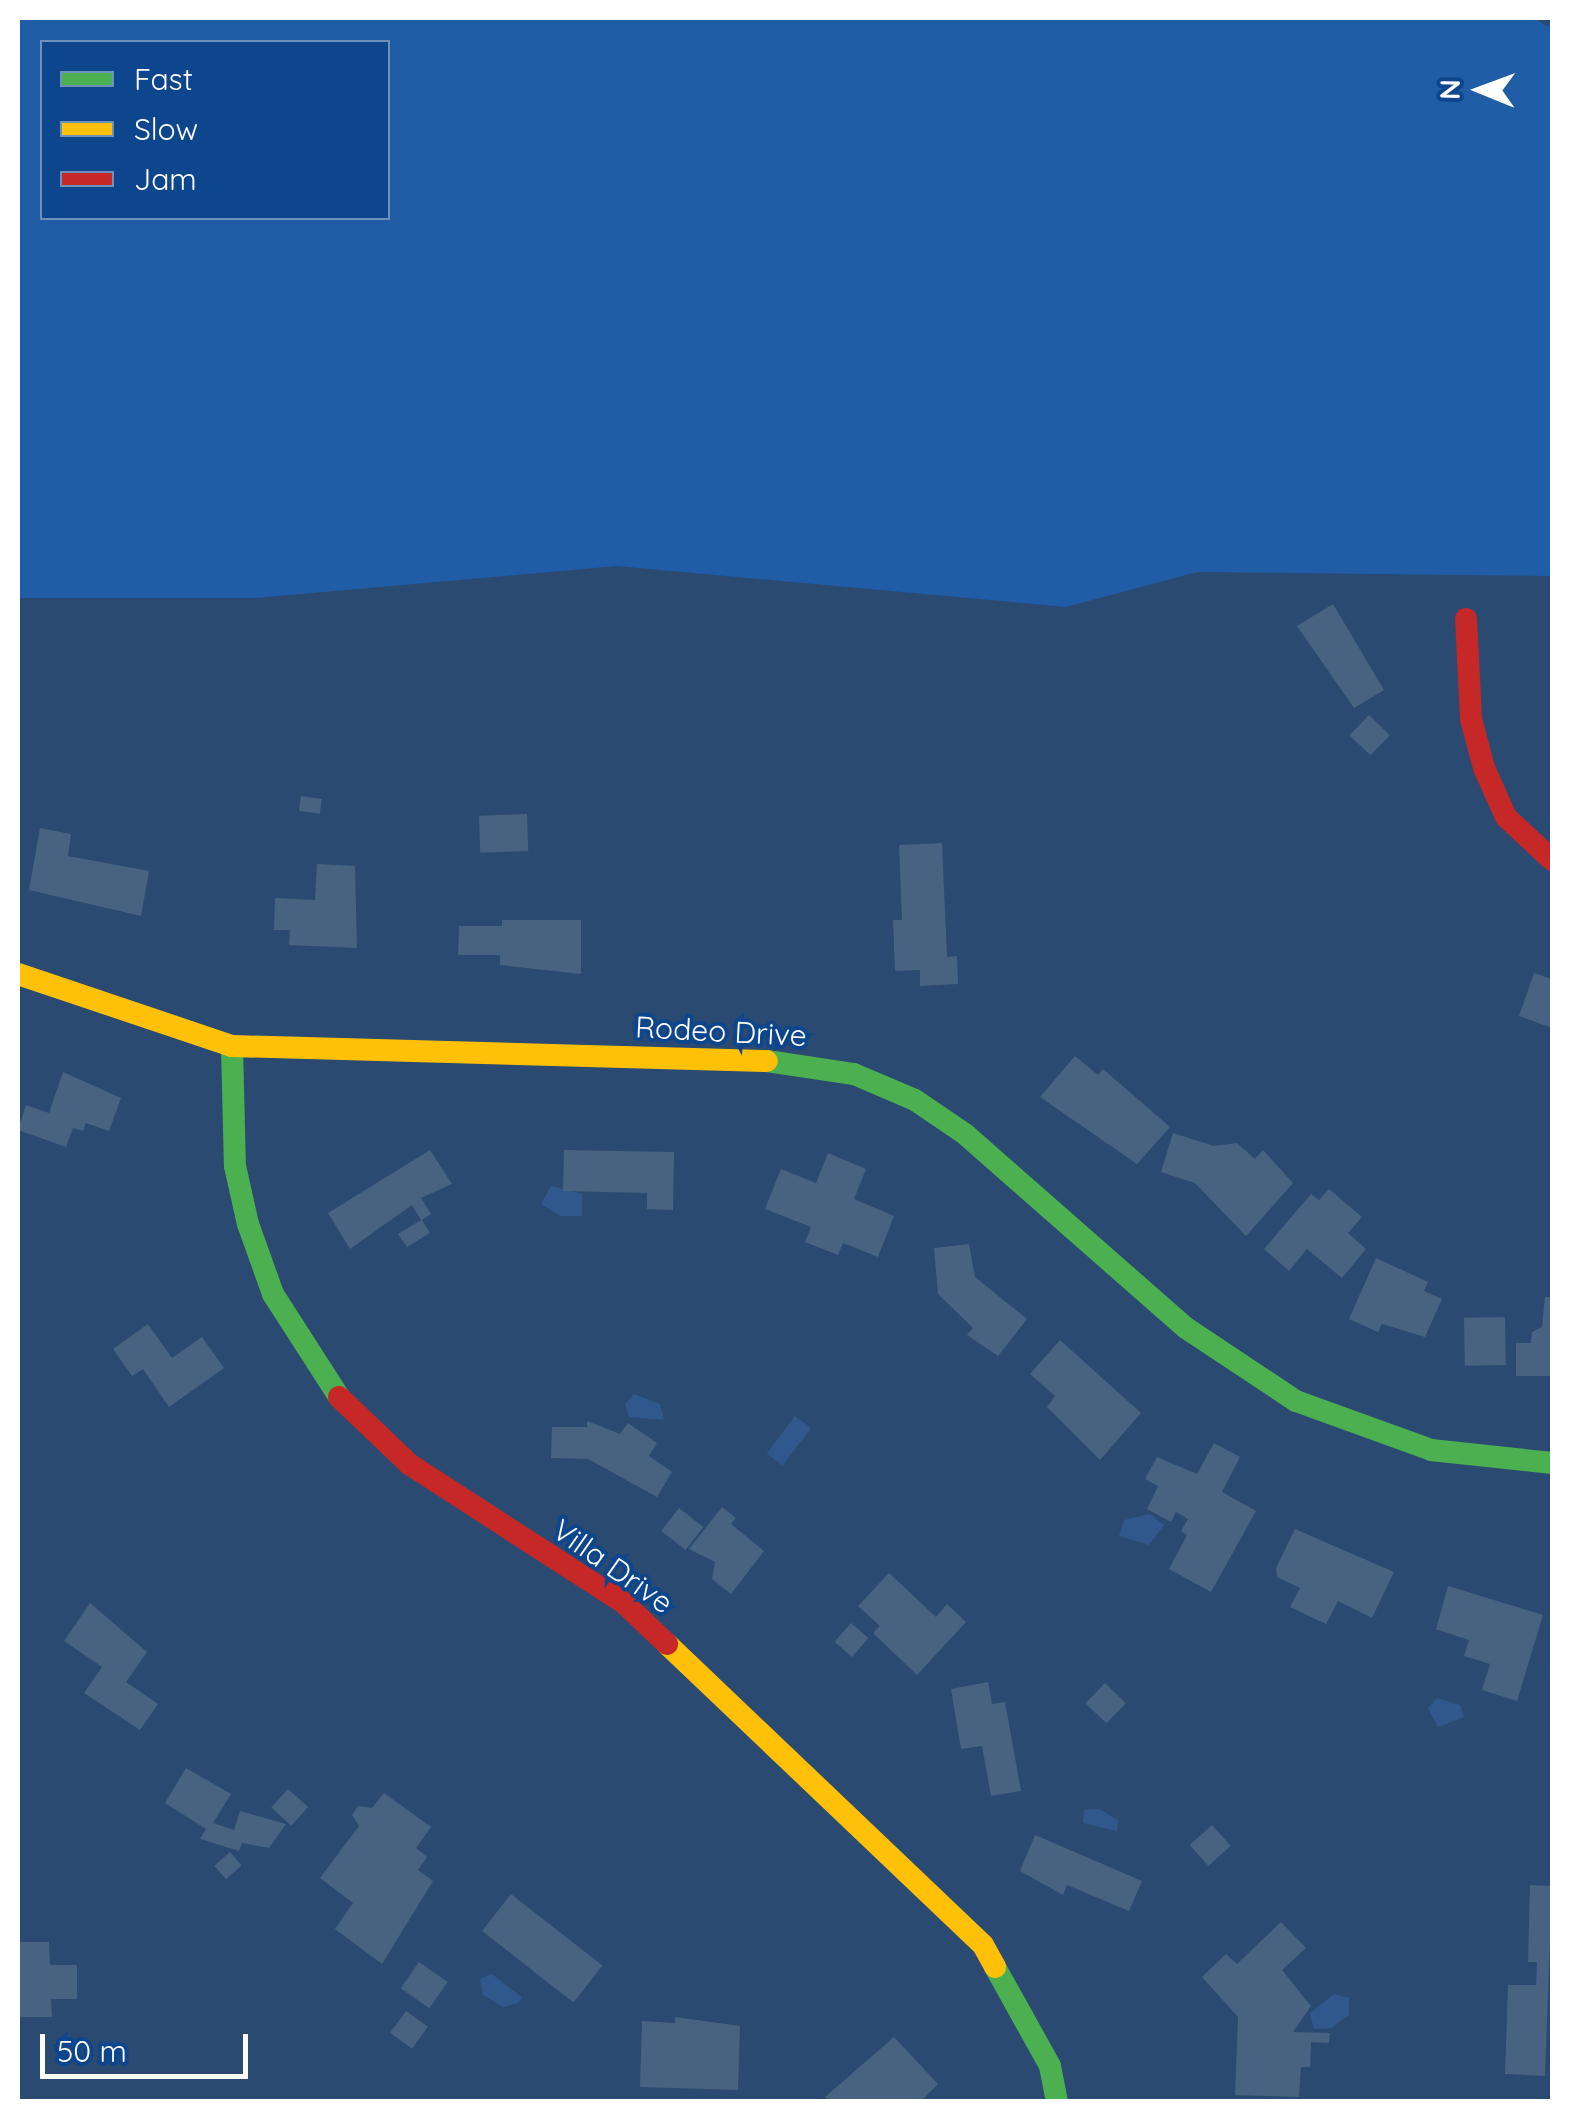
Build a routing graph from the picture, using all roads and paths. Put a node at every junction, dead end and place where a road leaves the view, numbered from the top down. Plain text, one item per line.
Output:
1 (1466, 618) dead end
2 (1552, 860) edge
3 (18, 974) edge
4 (232, 1046) junction
5 (1552, 1463) edge
6 (1057, 2102) edge

1 - 2 street
3 - 4 street, Rodeo Drive
4 - 5 street, Rodeo Drive
4 - 6 street, Villa Drive

